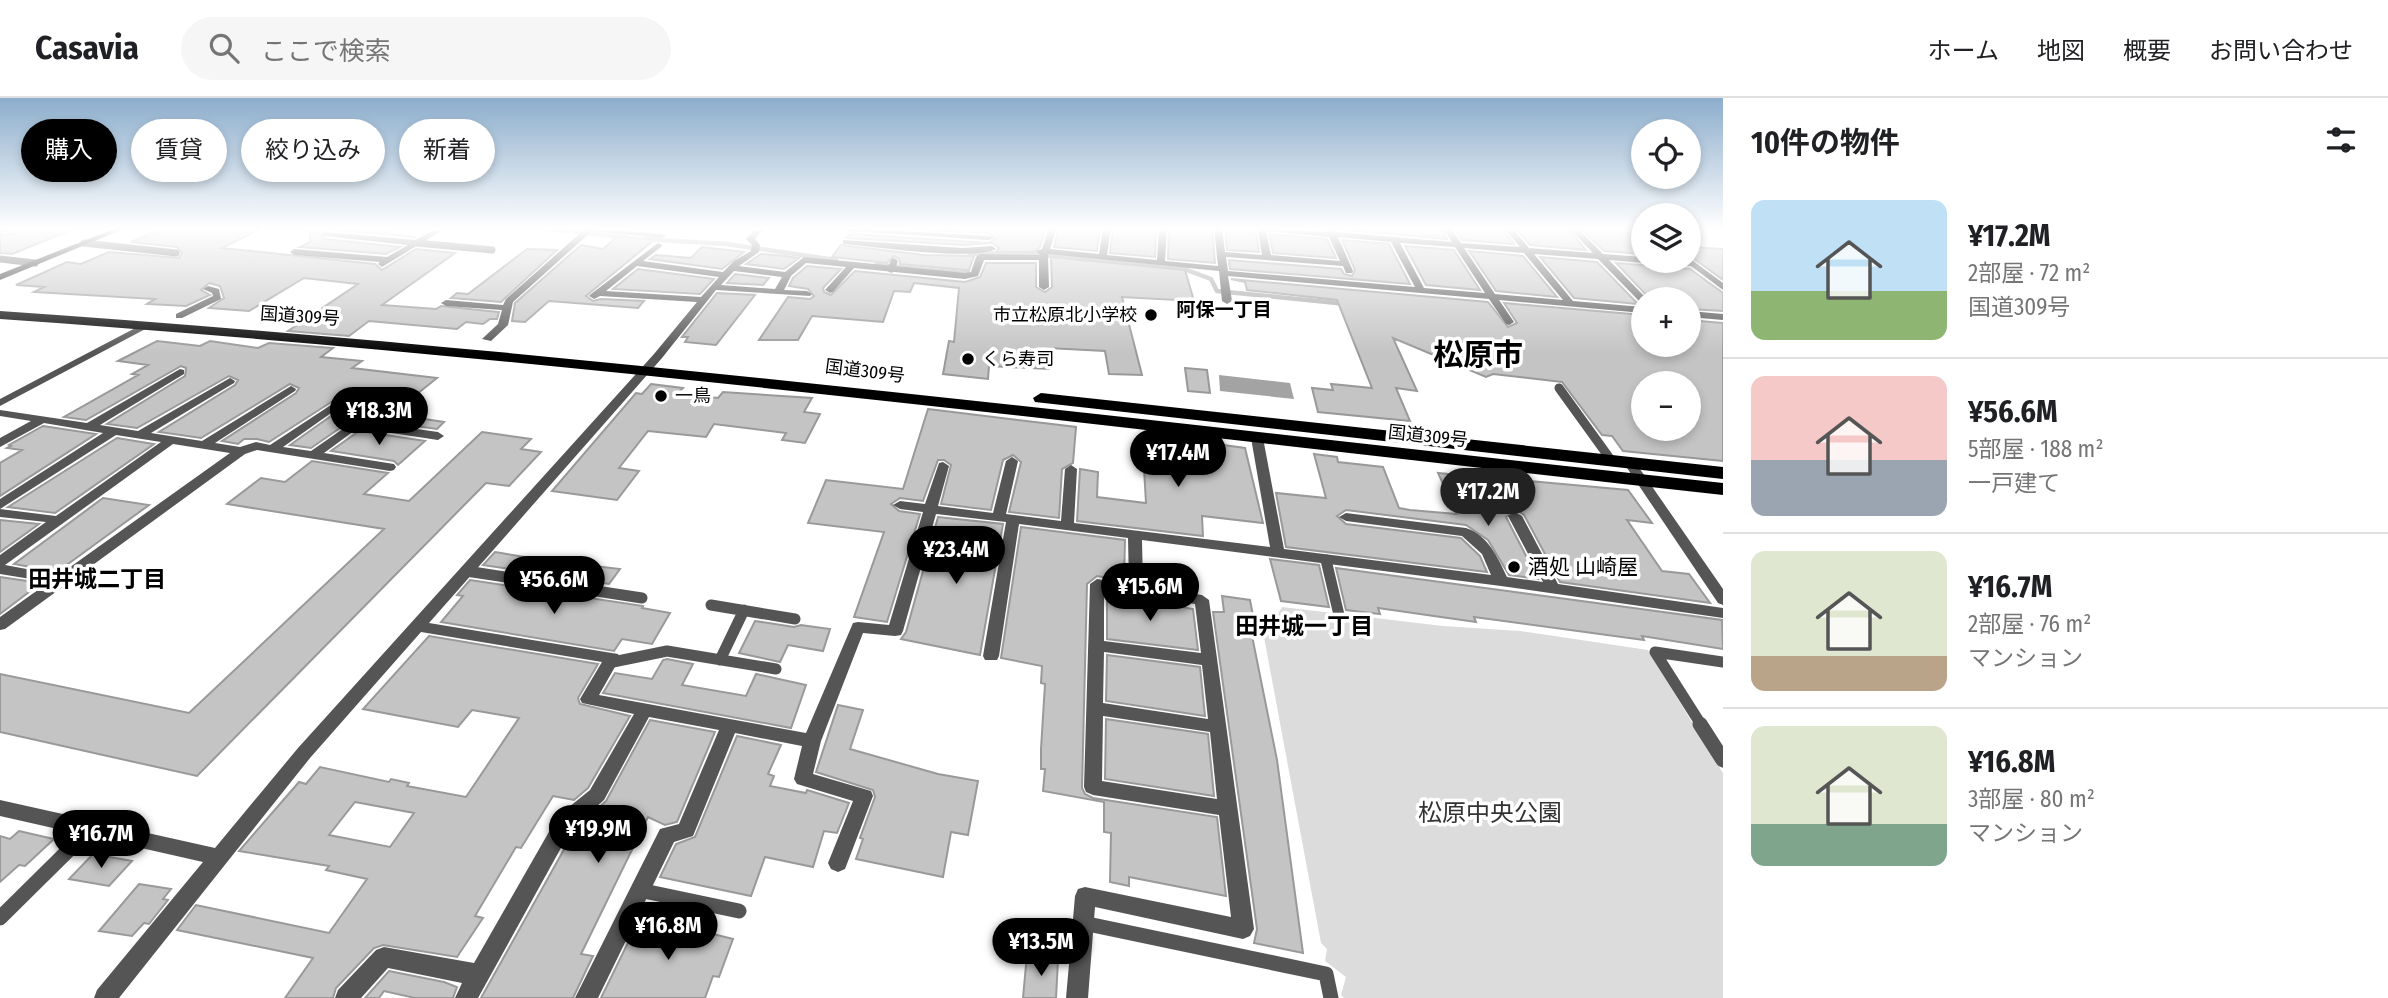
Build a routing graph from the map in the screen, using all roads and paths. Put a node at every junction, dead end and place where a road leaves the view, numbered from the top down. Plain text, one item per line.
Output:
1 (18, 270) edge
2 (543, 270) edge
3 (626, 270) edge
4 (708, 270) edge
5 (731, 270) edge
6 (793, 270) edge
7 (846, 270) edge
8 (921, 270) edge
9 (976, 270) edge
10 (1045, 270) edge
11 (1217, 270) edge
12 (1349, 270) edge
13 (1410, 270) edge
14 (1475, 270) edge
15 (1543, 270) edge
16 (1614, 270) edge
17 (1701, 270) edge
18 (1224, 271) junction
19 (729, 272) junction
20 (1706, 274) junction
21 (787, 275) junction
22 (1723, 275) edge
23 (0, 277) edge
24 (1355, 284) junction
25 (714, 287) junction
26 (1044, 287) dead end
27 (1631, 287) edge
28 (1723, 287) edge
29 (208, 289) dead end
30 (830, 290) dead end
31 (1421, 290) junction
32 (778, 292) junction
33 (807, 294) dead end
34 (1227, 295) dead end
35 (1492, 296) junction
36 (704, 300) junction
37 (446, 303) dead end
38 (1570, 303) junction
39 (0, 304) edge
40 (507, 309) junction
41 (1631, 309) edge
42 (0, 315) edge
43 (1701, 315) edge
44 (179, 316) junction
45 (1723, 317) edge
46 (1507, 318) dead end
47 (146, 326) junction
48 (488, 340) junction
49 (652, 362) junction
50 (180, 372) dead end
51 (229, 382) dead end
52 (1559, 388) dead end
53 (291, 389) dead end
54 (0, 403) edge
55 (337, 404) dead end
56 (373, 411) dead end
57 (0, 413) edge
58 (42, 420) junction
59 (356, 424) junction
60 (90, 426) junction
61 (114, 430) junction
62 (142, 434) junction
63 (438, 436) dead end
64 (1258, 438) junction
65 (171, 440) junction
66 (0, 443) edge
67 (204, 445) junction
68 (272, 449) junction
69 (241, 451) junction
70 (313, 455) junction
71 (1012, 461) dead end
72 (1620, 461) junction
73 (943, 466) dead end
74 (390, 467) dead end
75 (1071, 469) dead end
76 (1723, 472) edge
77 (1641, 481) junction
78 (1723, 489) edge
79 (0, 505) edge
80 (900, 505) dead end
81 (931, 509) junction
82 (0, 513) edge
83 (1515, 516) dead end
84 (1346, 517) dead end
85 (1006, 518) junction
86 (60, 520) junction
87 (1067, 526) junction
88 (1135, 535) junction
89 (1278, 554) junction
90 (1326, 560) junction
91 (0, 562) edge
92 (0, 569) edge
93 (466, 571) junction
94 (61, 580) junction
95 (1501, 581) junction
96 (1553, 588) junction
97 (1136, 590) junction
98 (642, 598) dead end
99 (1723, 600) edge
100 (711, 605) dead end
101 (744, 610) junction
102 (1723, 613) edge
103 (1339, 615) dead end
104 (795, 618) dead end
105 (0, 625) edge
106 (418, 626) junction
107 (1096, 645) junction
108 (991, 656) dead end
109 (720, 660) junction
110 (1209, 660) junction
111 (1723, 662) edge
112 (608, 663) junction
113 (776, 669) dead end
114 (1095, 708) junction
115 (645, 709) junction
116 (730, 726) junction
117 (1218, 727) junction
118 (812, 741) junction
119 (1723, 760) edge
120 (0, 808) edge
121 (1228, 809) junction
122 (91, 828) junction
123 (219, 857) junction
124 (838, 863) dead end
125 (639, 890) junction
126 (739, 911) dead end
127 (0, 918) edge
128 (1083, 923) junction
129 (479, 975) junction
130 (105, 998) edge
131 (346, 998) edge
132 (466, 998) edge
133 (586, 998) edge
134 (1077, 998) edge
135 (1331, 998) edge

1 - 23 main road
2 - 40 street
3 - 36 street
4 - 19 street
5 - 19 street
6 - 21 street
7 - 30 street
8 - 9 street
10 - 26 street
11 - 18 street
12 - 24 street
13 - 31 street
14 - 35 street
15 - 38 street
16 - 27 street
17 - 20 street
18 - 24 street
18 - 34 street
19 - 21 street
19 - 25 street
20 - 22 street
20 - 28 street
21 - 32 street
24 - 31 street
25 - 32 street
25 - 36 street
29 - 44 street
31 - 35 street
32 - 33 street
35 - 38 street
35 - 46 street
36 - 49 street
37 - 40 street
38 - 41 street
39 - 44 highway, 国道309号
40 - 48 street
42 - 47 highway, 国道309号
43 - 45 street
44 - 48 highway, 国道309号
47 - 49 highway, 国道309号
47 - 54 street
48 - 49 highway, 国道309号
49 - 64 highway, 国道309号
49 - 72 highway, 国道309号
49 - 93 street
50 - 60 street
51 - 62 street
52 - 72 lane
53 - 67 street
55 - 68 street
56 - 59 street
57 - 58 street
58 - 60 street
58 - 66 street
59 - 63 street
59 - 70 street
60 - 61 street
61 - 62 street
61 - 79 street
62 - 65 street
64 - 77 highway, 国道309号
64 - 89 street
65 - 67 street
65 - 86 street
67 - 69 street
68 - 69 street
68 - 70 street
69 - 94 street
70 - 74 street
71 - 85 street
72 - 76 highway, 国道309号
72 - 77 street
73 - 81 street
75 - 87 street
77 - 78 highway, 国道309号
77 - 99 street
80 - 81 street
81 - 85 street
81 - 118 street
82 - 86 street
83 - 96 street
84 - 95 street
85 - 87 street
85 - 108 street
86 - 91 street
87 - 88 street
88 - 89 street
88 - 97 street
89 - 90 street
90 - 95 street
90 - 103 lane
92 - 94 street
93 - 98 lane
93 - 106 street
94 - 105 street
95 - 96 street
96 - 102 street
97 - 107 street
97 - 110 street
100 - 101 lane
101 - 104 lane
101 - 109 lane
106 - 112 street
106 - 123 street
107 - 110 street
107 - 114 street
109 - 112 lane
109 - 113 lane
110 - 117 street
111 - 119 lane
112 - 115 street
114 - 117 street
114 - 121 street
115 - 116 street
115 - 129 street
116 - 118 street
116 - 125 street
117 - 121 street
118 - 124 street
120 - 122 street
121 - 128 street
122 - 123 street
122 - 127 lane
123 - 130 street
125 - 126 lane
125 - 133 street
128 - 134 street
128 - 135 lane
129 - 131 street
129 - 132 street

